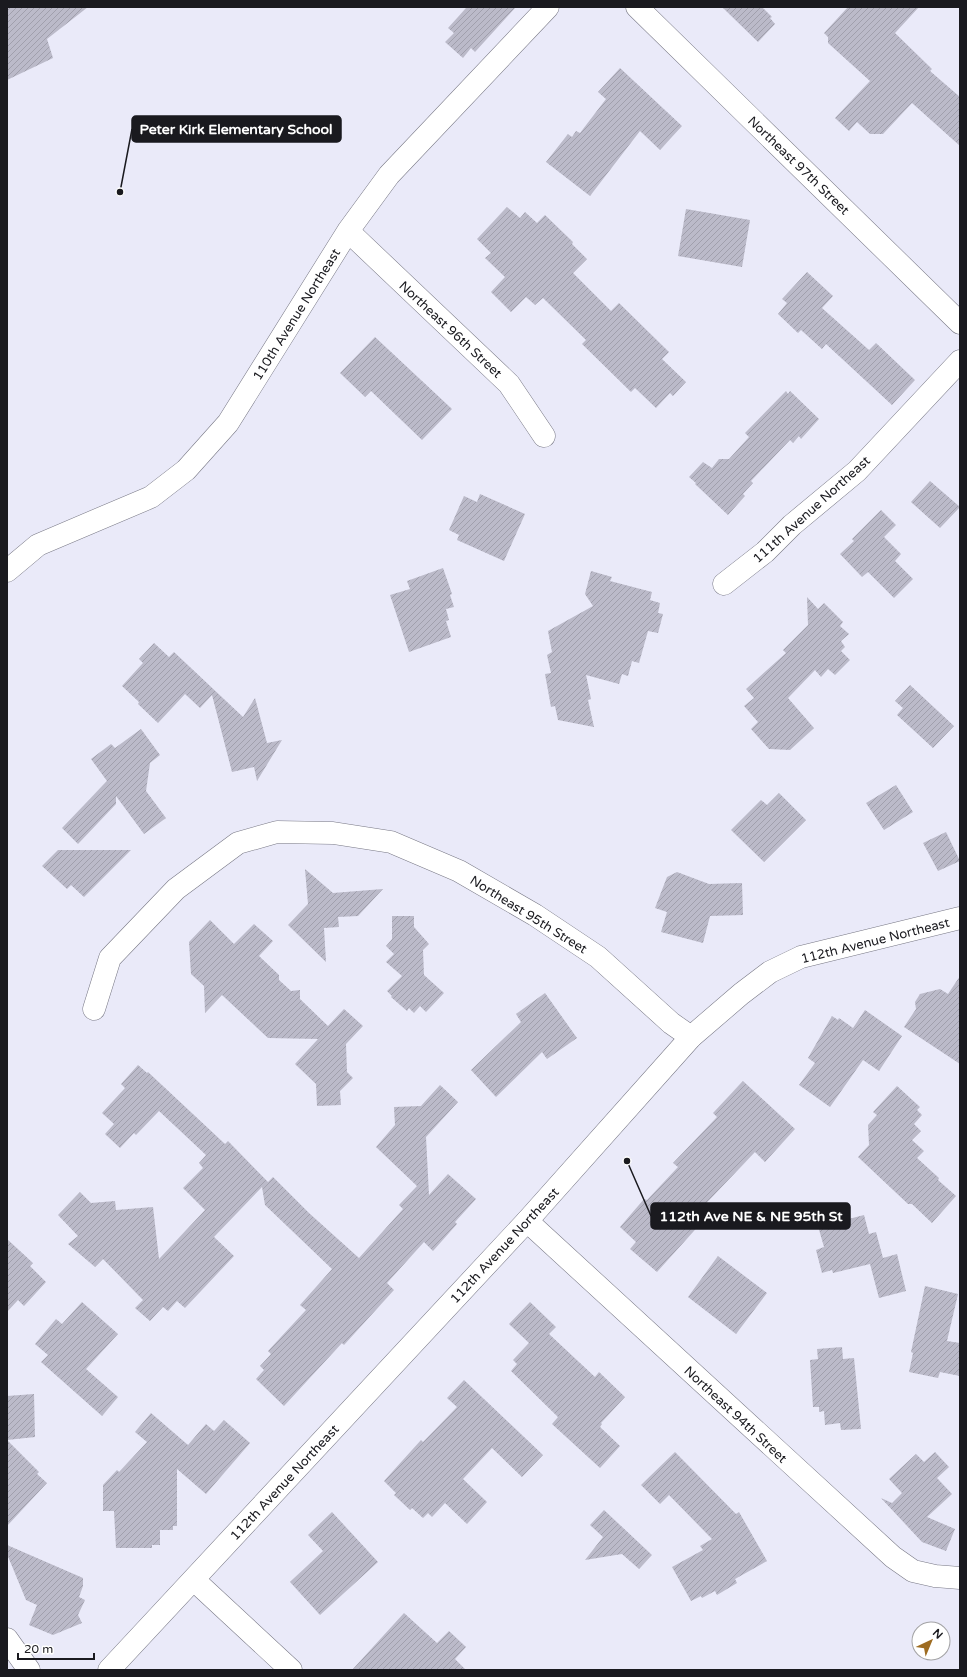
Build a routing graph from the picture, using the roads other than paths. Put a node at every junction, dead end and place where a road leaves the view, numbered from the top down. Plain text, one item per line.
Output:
1 (548, 7) edge
2 (637, 7) edge
3 (348, 231) junction
4 (960, 323) edge
5 (960, 361) edge
6 (544, 436) dead end
7 (7, 571) edge
8 (724, 584) dead end
9 (960, 918) edge
10 (94, 1009) dead end
11 (691, 1037) junction
12 (527, 1221) junction
13 (960, 1578) edge
14 (194, 1580) junction
15 (7, 1639) edge
16 (29, 1670) edge
17 (109, 1670) edge
18 (291, 1670) edge

1 - 3 street, 110th Avenue Northeast
2 - 4 street, Northeast 97th Street
3 - 6 street, Northeast 96th Street
3 - 7 street, 110th Avenue Northeast
5 - 8 street, 111th Avenue Northeast
9 - 11 street, 112th Avenue Northeast
10 - 11 street, Northeast 95th Street
11 - 12 street, 112th Avenue Northeast
12 - 13 street, Northeast 94th Street
12 - 14 street, 112th Avenue Northeast
14 - 17 street, 112th Avenue Northeast
14 - 18 street
15 - 16 street

